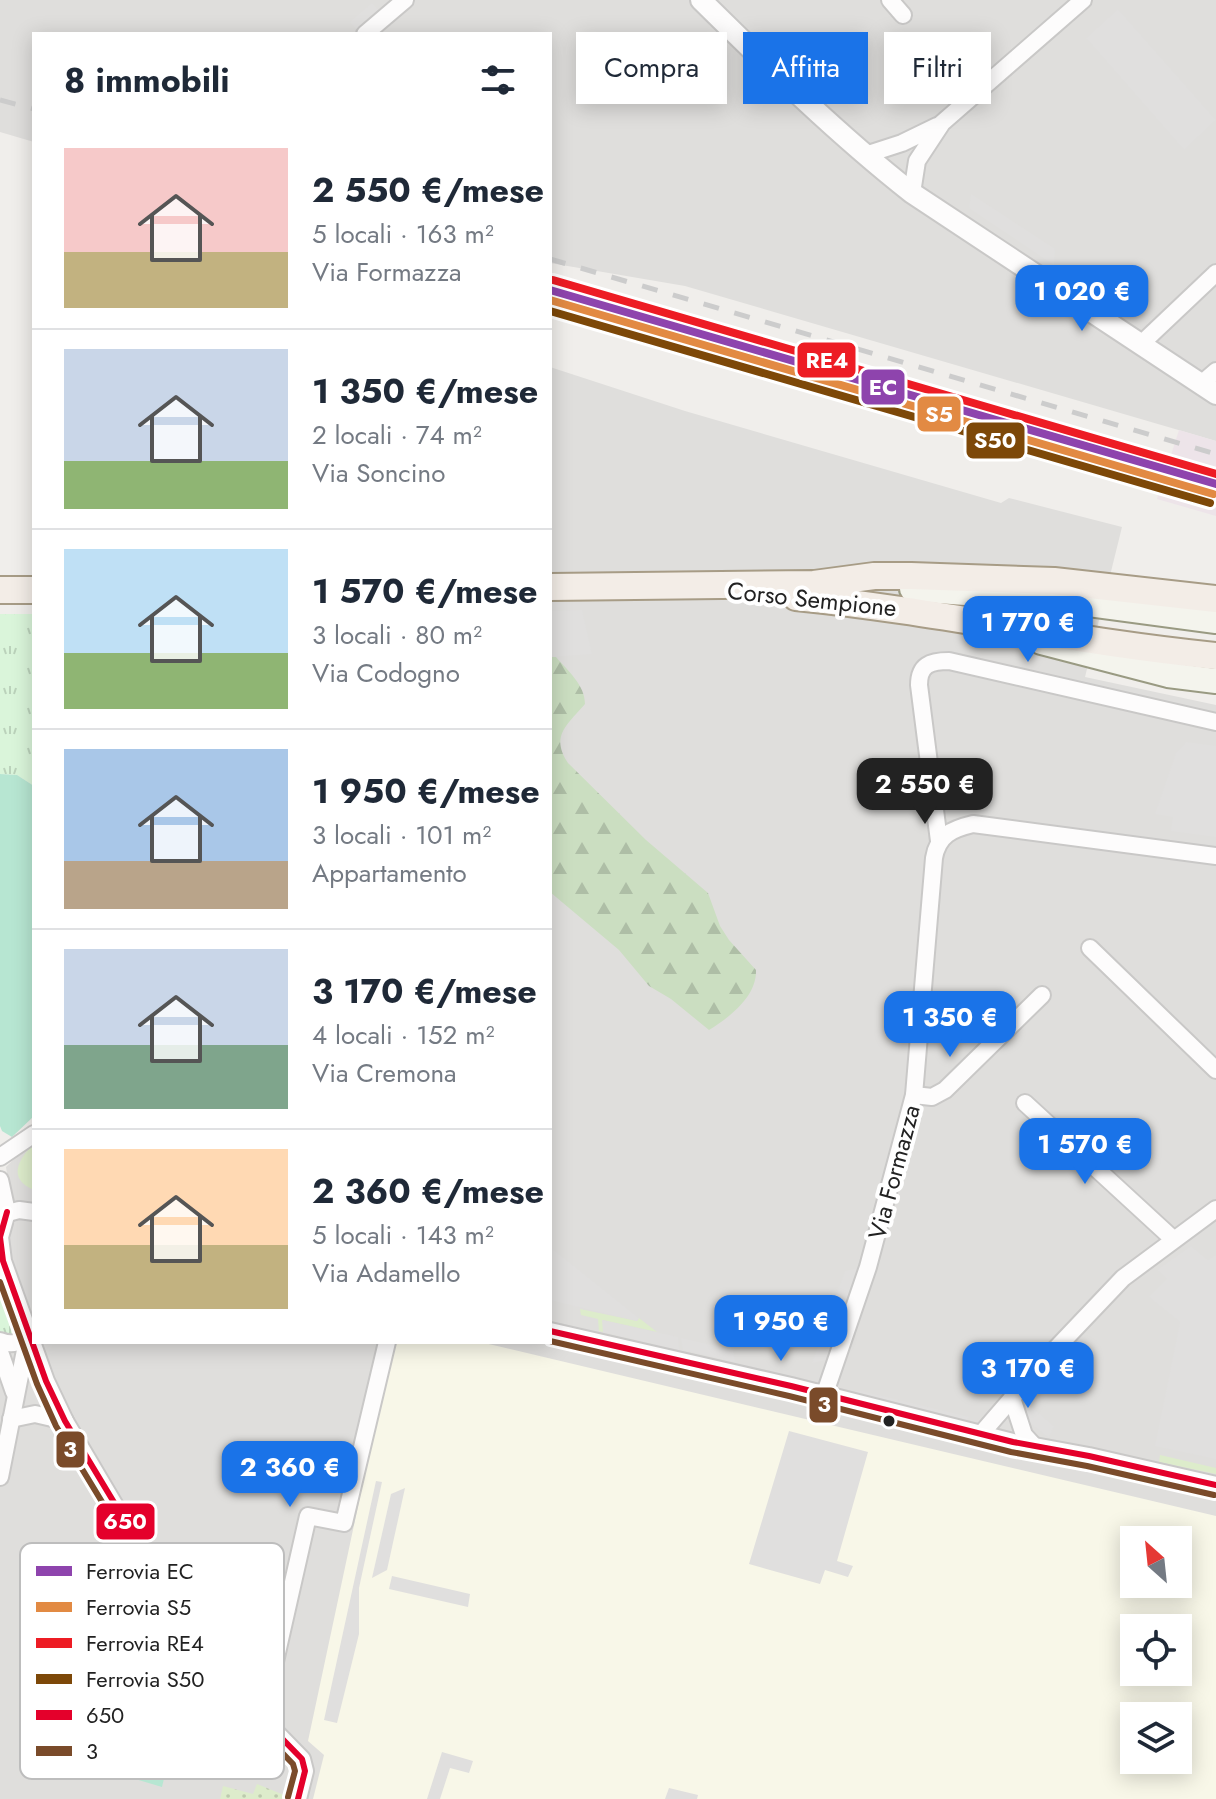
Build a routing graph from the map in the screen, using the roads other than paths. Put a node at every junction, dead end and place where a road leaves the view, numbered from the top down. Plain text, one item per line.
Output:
1 (405, 0) edge
2 (890, 0) edge
3 (1083, 0) edge
4 (712, 3) edge
5 (903, 15) dead end
6 (367, 32) edge
7 (942, 123) junction
8 (865, 155) junction
9 (912, 193) junction
10 (1216, 273) edge
11 (1140, 345) junction
12 (1211, 383) edge
13 (814, 584) junction
14 (693, 586) junction
15 (559, 587) edge
16 (0, 590) edge
17 (32, 590) edge
18 (1216, 599) edge
19 (919, 611) junction
20 (1216, 621) edge
21 (1216, 656) edge
22 (1216, 681) edge
23 (1216, 722) edge
24 (939, 841) junction
25 (1216, 856) edge
26 (1090, 948) dead end
27 (1042, 995) dead end
28 (1216, 1070) edge
29 (914, 1095) junction
30 (1025, 1103) dead end
31 (32, 1135) edge
32 (0, 1157) edge
33 (0, 1180) edge
34 (1216, 1209) edge
35 (32, 1212) edge
36 (4, 1213) edge
37 (1173, 1239) junction
38 (552, 1331) edge
39 (29, 1333) junction
40 (0, 1341) edge
41 (32, 1341) edge
42 (33, 1344) edge
43 (387, 1344) edge
44 (0, 1352) edge
45 (15, 1395) junction
46 (824, 1396) junction
47 (1012, 1398) junction
48 (11, 1419) junction
49 (65, 1421) junction
50 (981, 1434) junction
51 (1034, 1446) junction
52 (0, 1477) edge
53 (1216, 1485) edge
54 (137, 1543) edge
55 (284, 1622) edge
56 (284, 1742) edge
57 (298, 1799) edge

1 - 6 street
2 - 5 street
3 - 7 street
4 - 8 street
7 - 8 street
7 - 9 street
8 - 9 street
9 - 11 street
10 - 11 street
11 - 12 street
13 - 14 main road, Corso Sempione
13 - 18 main road, Corso Sempione
13 - 20 main road
14 - 15 main road, Corso Sempione
14 - 19 main road, Corso Sempione
16 - 17 main road
19 - 21 main road, Corso Sempione
19 - 22 main road
23 - 24 street, Via Formazza
24 - 25 street
24 - 29 street, Via Formazza
26 - 28 street
27 - 29 street
29 - 46 street, Via Formazza
30 - 37 street
31 - 32 street
33 - 36 street
34 - 37 street
35 - 36 street
36 - 39 street
37 - 47 street
38 - 46 street
39 - 40 street
39 - 41 street
39 - 45 street
42 - 49 street
43 - 55 street
44 - 45 street
45 - 48 street
46 - 50 street
47 - 50 street
47 - 51 street
48 - 49 street
48 - 52 street
49 - 54 street
50 - 51 street
51 - 53 street
56 - 57 street

